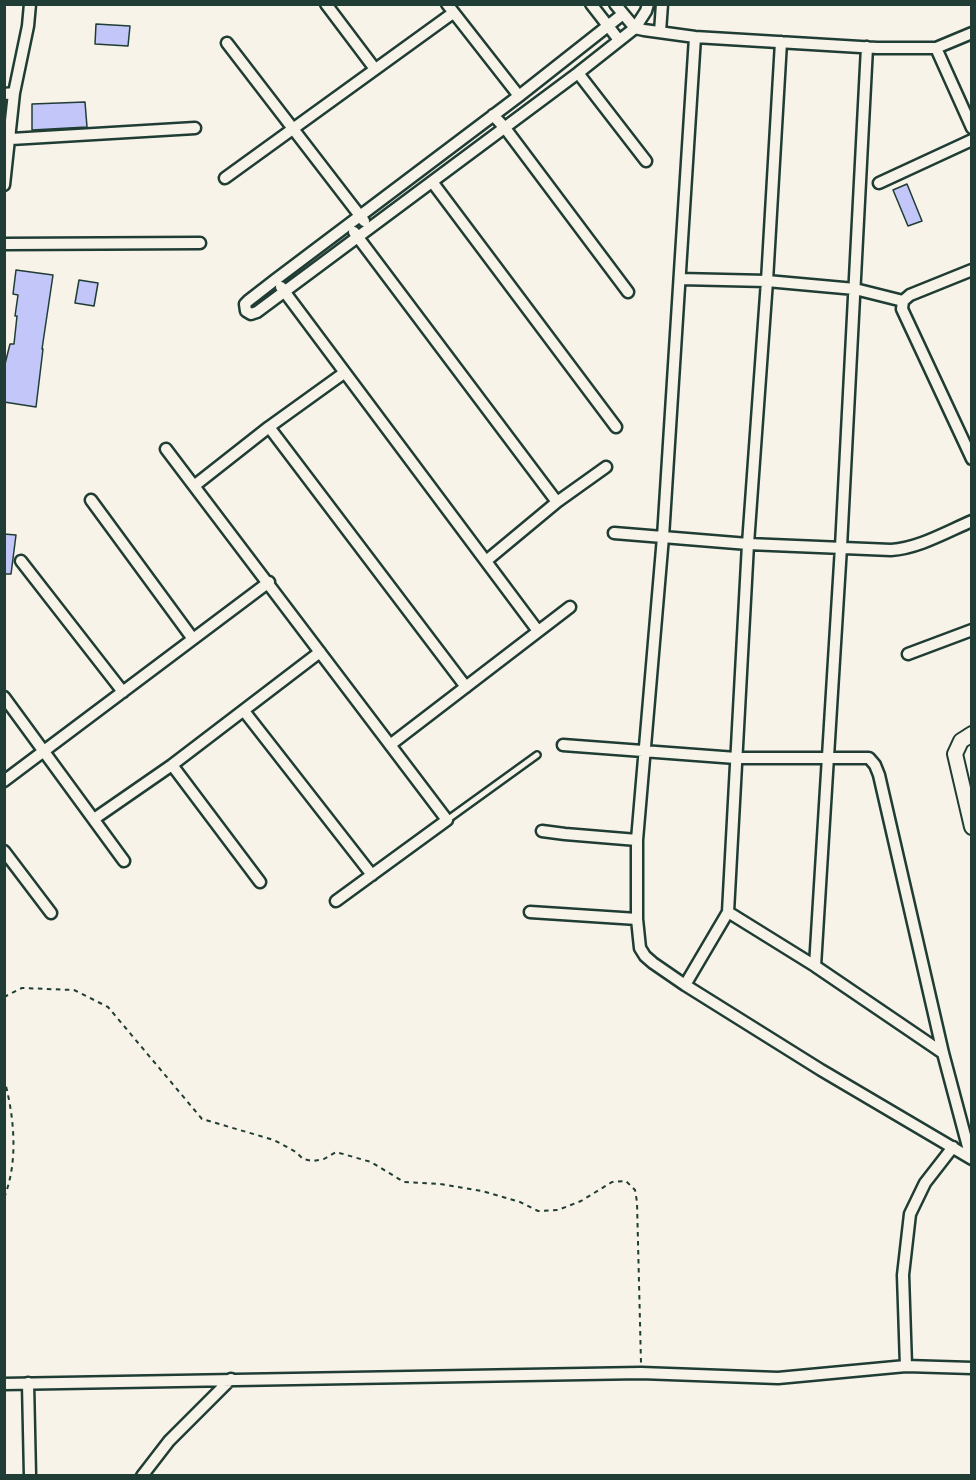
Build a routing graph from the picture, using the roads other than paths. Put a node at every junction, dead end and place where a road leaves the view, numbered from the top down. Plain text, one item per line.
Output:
1 (30, 4) edge
2 (326, 4) edge
3 (591, 4) edge
4 (615, 4) edge
5 (648, 4) edge
6 (662, 4) edge
7 (450, 9) edge
8 (623, 14) junction
9 (608, 27) junction
10 (635, 28) junction
11 (660, 32) junction
12 (972, 33) edge
13 (695, 37) junction
14 (619, 40) junction
15 (781, 42) junction
16 (227, 43) dead end
17 (867, 47) junction
18 (936, 48) junction
19 (375, 69) junction
20 (578, 73) junction
21 (9, 93) edge
22 (519, 96) junction
23 (493, 115) junction
24 (195, 128) dead end
25 (505, 128) junction
26 (972, 128) edge
27 (292, 129) junction
28 (11, 139) junction
29 (972, 140) edge
30 (646, 161) dead end
31 (225, 178) dead end
32 (434, 183) junction
33 (879, 183) dead end
34 (4, 185) edge
35 (360, 216) junction
36 (348, 226) junction
37 (371, 228) junction
38 (359, 237) junction
39 (200, 243) dead end
40 (4, 244) edge
41 (972, 270) edge
42 (275, 279) junction
43 (680, 279) junction
44 (767, 281) junction
45 (855, 289) junction
46 (285, 292) junction
47 (628, 292) dead end
48 (903, 301) junction
49 (344, 373) junction
50 (269, 427) junction
51 (616, 427) dead end
52 (166, 449) dead end
53 (972, 459) edge
54 (606, 467) dead end
55 (194, 486) junction
56 (91, 500) dead end
57 (558, 502) junction
58 (972, 521) edge
59 (614, 533) dead end
60 (663, 537) junction
61 (748, 544) junction
62 (841, 547) junction
63 (21, 561) dead end
64 (486, 561) junction
65 (269, 582) junction
66 (570, 607) dead end
67 (972, 630) edge
68 (538, 632) junction
69 (193, 639) junction
70 (320, 652) junction
71 (908, 654) dead end
72 (466, 687) junction
73 (123, 692) junction
74 (4, 697) edge
75 (244, 711) junction
76 (972, 734) edge
77 (390, 745) junction
78 (563, 745) dead end
79 (44, 750) junction
80 (646, 751) junction
81 (537, 755) dead end
82 (736, 758) junction
83 (826, 758) junction
84 (172, 765) junction
85 (4, 781) edge
86 (94, 819) junction
87 (447, 820) junction
88 (972, 827) edge
89 (542, 831) dead end
90 (637, 840) junction
91 (4, 851) edge
92 (124, 861) dead end
93 (372, 875) junction
94 (260, 882) dead end
95 (336, 901) dead end
96 (530, 912) dead end
97 (728, 912) junction
98 (51, 913) dead end
99 (637, 919) junction
100 (815, 966) junction
101 (685, 985) junction
102 (943, 1053) junction
103 (952, 1147) junction
104 (971, 1158) edge
105 (906, 1366) junction
106 (972, 1368) edge
107 (231, 1379) junction
108 (28, 1383) junction
109 (4, 1384) edge
110 (30, 1476) edge
111 (142, 1476) edge

1 - 21 street
2 - 19 street
3 - 9 street
4 - 8 street
5 - 10 street
6 - 11 street
7 - 19 street
7 - 22 street
8 - 9 street
8 - 10 street
9 - 14 street
9 - 22 street
10 - 11 street
10 - 14 street
11 - 13 street
12 - 18 street
13 - 15 street
13 - 43 street
14 - 20 street
15 - 17 street
15 - 44 street
16 - 27 street
17 - 18 street
17 - 45 street
18 - 26 street
19 - 27 street
20 - 25 street
20 - 30 street
21 - 28 street
22 - 23 street
23 - 25 street
23 - 35 street
24 - 28 street
25 - 32 street
25 - 47 street
27 - 31 street
27 - 35 street
28 - 34 street
29 - 33 street
32 - 37 street
32 - 51 street
35 - 36 street
35 - 37 street
36 - 38 street
36 - 42 street
37 - 38 street
38 - 46 street
38 - 57 street
39 - 40 street
41 - 48 street
42 - 46 street
42 - 46 street
43 - 44 street
43 - 60 street
44 - 45 street
44 - 61 street
45 - 48 street
45 - 62 street
46 - 49 street
48 - 53 street
49 - 50 street
49 - 64 street
50 - 55 street
50 - 72 street
52 - 55 street
54 - 57 street
55 - 65 street
56 - 69 street
57 - 64 street
58 - 62 street
59 - 60 street
60 - 61 street
60 - 80 street
61 - 62 street
61 - 82 street
62 - 83 street
63 - 73 street
64 - 68 street
65 - 69 street
65 - 70 street
66 - 68 street
67 - 71 street
68 - 72 street
69 - 73 street
70 - 75 street
70 - 77 street
72 - 77 street
73 - 79 street
74 - 79 street
75 - 84 street
75 - 93 street
76 - 88 street
77 - 87 street
78 - 80 street
79 - 85 street
79 - 86 street
80 - 82 street
80 - 90 street
81 - 87 lane
82 - 83 street
82 - 97 street
83 - 100 street
83 - 102 street
84 - 86 street
84 - 94 street
86 - 92 street
87 - 93 street
89 - 90 street
90 - 99 street
91 - 98 street
93 - 95 street
96 - 99 street
97 - 100 street
97 - 101 street
99 - 101 street
100 - 102 street
101 - 103 street
102 - 104 street
103 - 104 street
103 - 105 street
105 - 106 street
105 - 107 street
107 - 108 street
107 - 111 street
108 - 109 street
108 - 110 street

